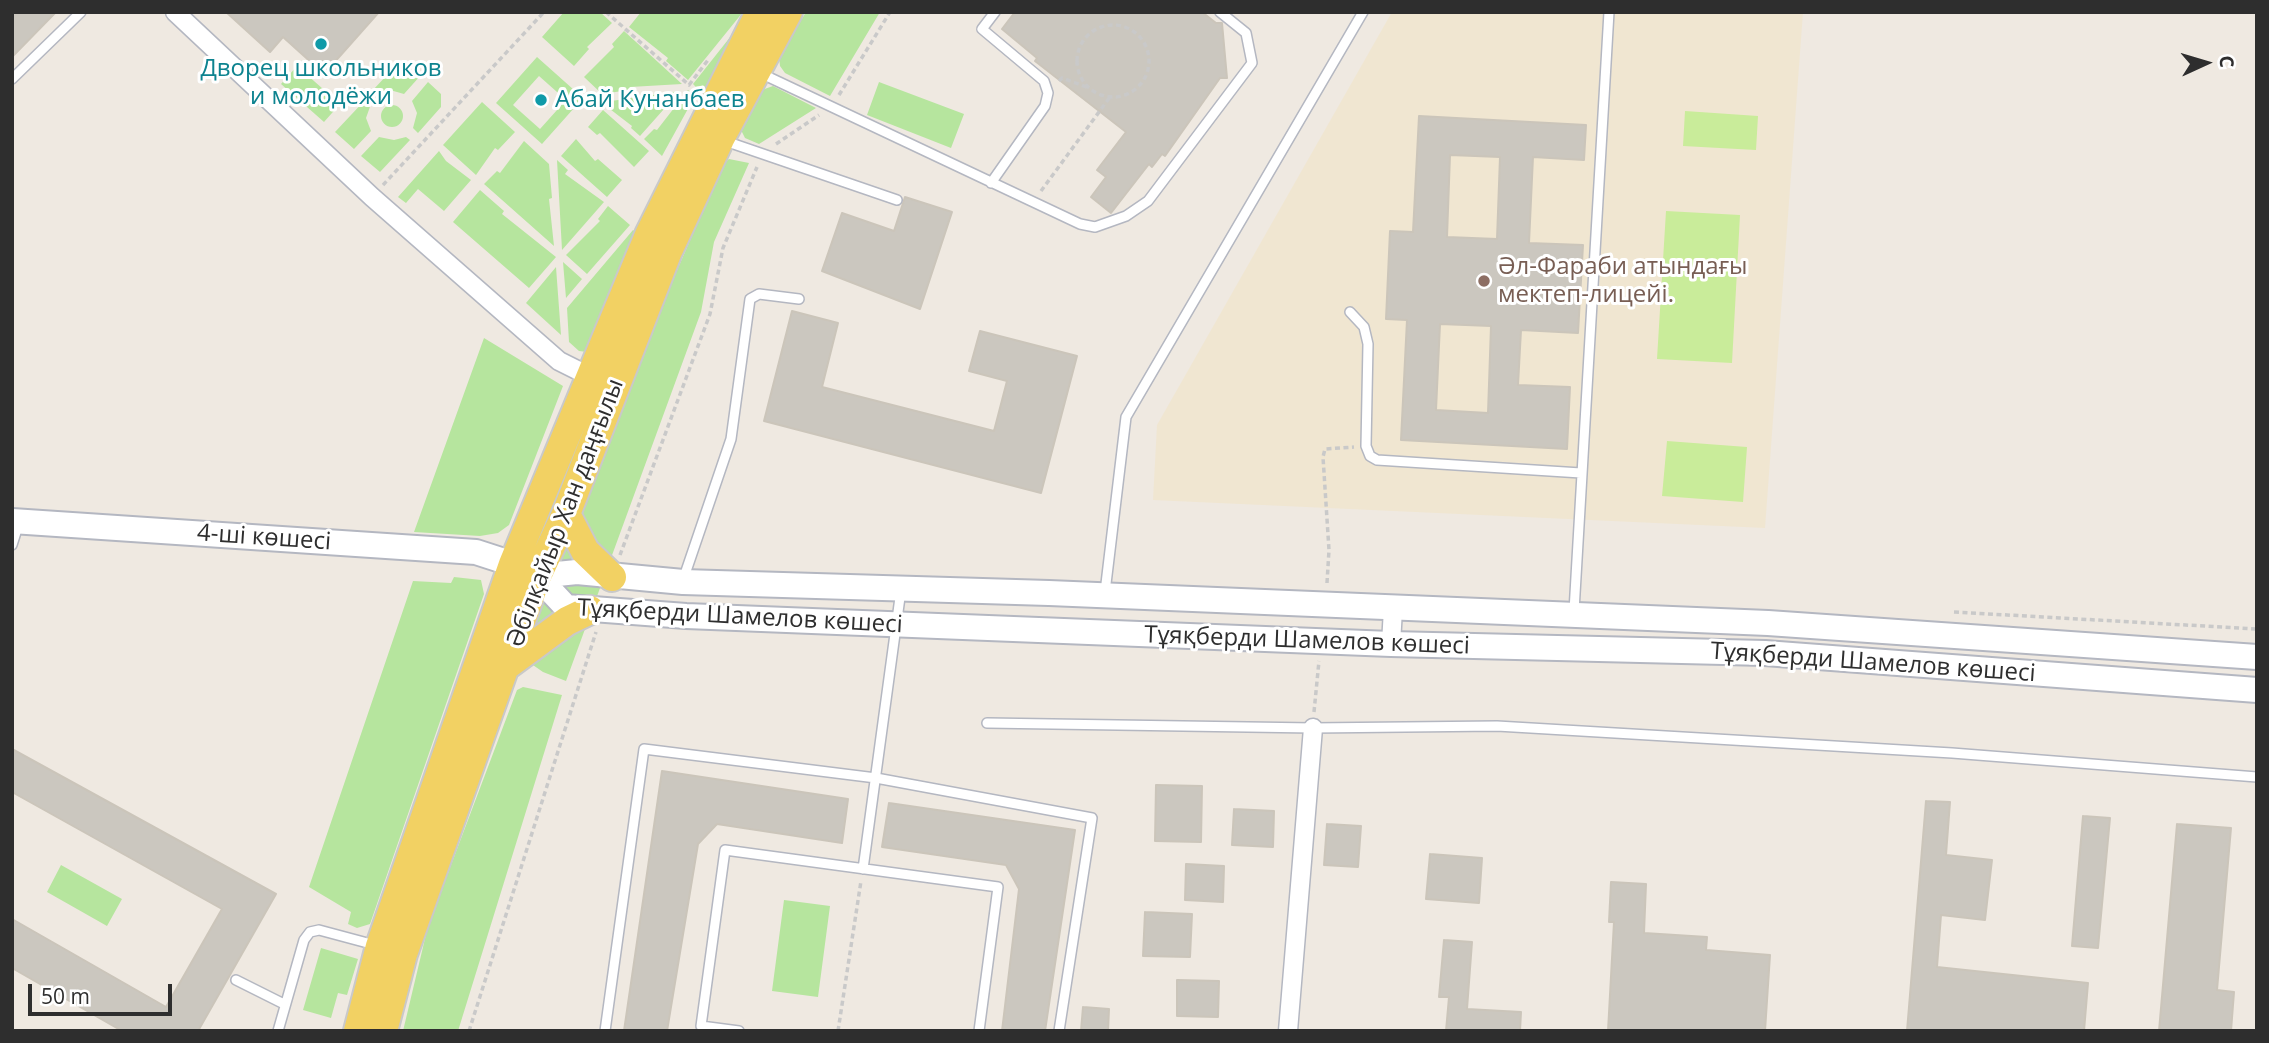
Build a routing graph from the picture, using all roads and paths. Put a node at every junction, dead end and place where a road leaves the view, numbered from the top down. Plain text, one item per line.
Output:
1 (81, 12) edge
2 (175, 12) edge
3 (544, 12) edge
4 (606, 12) edge
5 (890, 12) edge
6 (995, 12) edge
7 (1220, 12) edge
8 (1363, 12) edge
9 (1609, 12) edge
10 (780, 13) edge
11 (714, 54) dead end
12 (756, 71) junction
13 (12, 79) edge
14 (1057, 84) dead end
15 (1089, 88) junction
16 (1110, 97) junction
17 (832, 106) junction
18 (720, 139) junction
19 (771, 147) dead end
20 (991, 183) junction
21 (372, 197) junction
22 (897, 200) dead end
23 (1032, 202) junction
24 (799, 299) dead end
25 (1350, 312) dead end
26 (589, 376) junction
27 (1366, 446) junction
28 (1581, 473) junction
29 (566, 514) junction
30 (16, 521) edge
31 (12, 545) edge
32 (525, 570) junction
33 (612, 577) junction
34 (683, 582) junction
35 (902, 588) junction
36 (1105, 596) junction
37 (1325, 606) junction
38 (1393, 609) junction
39 (590, 610) junction
40 (1948, 612) dead end
41 (1574, 616) junction
42 (898, 627) junction
43 (2257, 629) edge
44 (1321, 642) junction
45 (1391, 644) junction
46 (2257, 657) edge
47 (506, 666) junction
48 (2257, 691) edge
49 (986, 723) dead end
50 (1313, 728) junction
51 (2257, 777) edge
52 (876, 778) junction
53 (863, 869) junction
54 (392, 950) junction
55 (236, 980) dead end
56 (284, 1004) junction
57 (278, 1031) edge
58 (358, 1031) edge
59 (383, 1031) edge
60 (605, 1031) edge
61 (739, 1031) edge
62 (838, 1031) edge
63 (979, 1031) edge
64 (1059, 1031) edge
65 (1289, 1031) edge

1 - 13 lane
2 - 21 street
3 - 21 path
4 - 11 path
5 - 17 path
6 - 20 lane
7 - 23 lane
8 - 36 lane
9 - 28 lane
10 - 12 main road, Әбілқайыр Хан даңғылы
10 - 26 main road, Әбілқайыр Хан даңғылы
12 - 17 lane
12 - 18 main road, Әбілқайыр Хан даңғылы
14 - 15 path
15 - 16 path
15 - 16 path
16 - 23 path
17 - 19 path
17 - 20 lane
18 - 22 lane
18 - 29 main road, Әбілқайыр Хан даңғылы
20 - 23 lane
21 - 26 street
24 - 34 lane
25 - 27 lane
26 - 32 main road, Әбілқайыр Хан даңғылы
27 - 28 lane
27 - 37 path
28 - 41 lane
29 - 32 main road, Әбілқайыр Хан даңғылы
29 - 33 main road
30 - 31 lane
30 - 32 street, 4-ші көшесі
32 - 33 street, Тұяқберди Шамелов көшесі
32 - 39 street, Тұяқберди Шамелов көшесі
32 - 47 main road, Әбілқайыр Хан даңғылы
32 - 54 main road, Әбілқайыр Хан даңғылы
33 - 34 street, Тұяқберди Шамелов көшесі
34 - 35 street, Тұяқберди Шамелов көшесі
35 - 36 street, Тұяқберди Шамелов көшесі
35 - 42 lane
36 - 37 street, Тұяқберди Шамелов көшесі
37 - 38 street, Тұяқберди Шамелов көшесі
38 - 41 street, Тұяқберди Шамелов көшесі
38 - 45 street
39 - 42 street, Тұяқберди Шамелов көшесі
39 - 47 main road
40 - 43 path
41 - 46 street, Тұяқберди Шамелов көшесі
42 - 44 street, Тұяқберди Шамелов көшесі
42 - 52 lane
44 - 45 street, Тұяқберди Шамелов көшесі
44 - 50 path
45 - 48 street, Тұяқберди Шамелов көшесі
47 - 54 main road, Әбілқайыр Хан даңғылы
49 - 50 lane
50 - 51 lane
50 - 65 street
52 - 53 lane
52 - 60 lane
52 - 64 lane
53 - 61 lane
53 - 62 path
53 - 63 lane
54 - 56 lane
54 - 58 main road, Әбілқайыр Хан даңғылы
54 - 59 main road, Әбілқайыр Хан даңғылы
55 - 56 lane
56 - 57 lane

